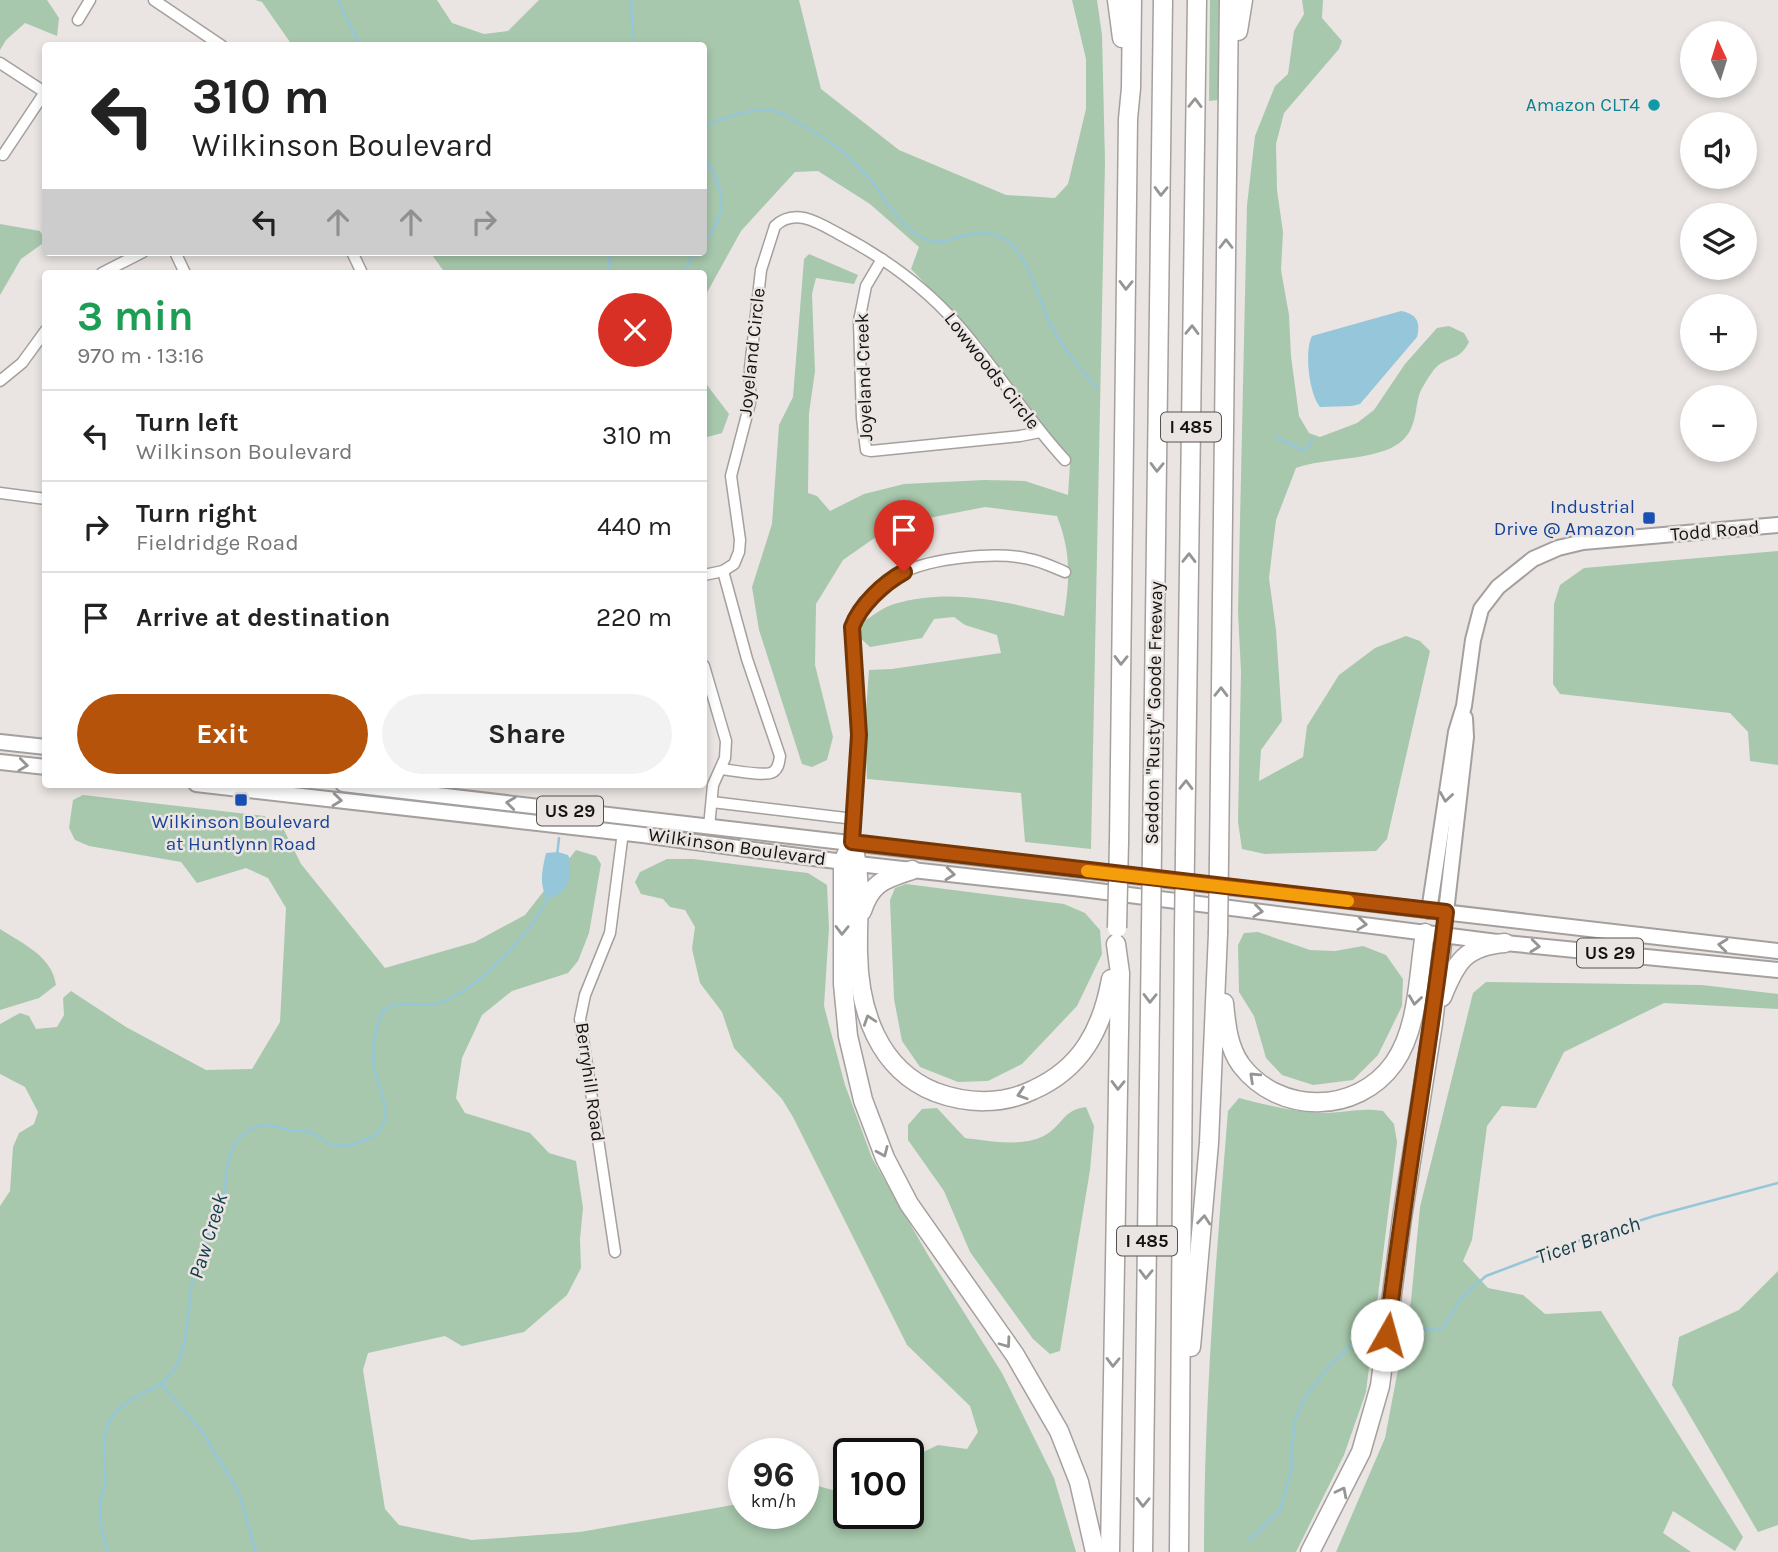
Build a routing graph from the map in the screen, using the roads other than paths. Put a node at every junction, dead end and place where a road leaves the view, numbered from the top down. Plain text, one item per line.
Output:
1 (90, 0) edge
2 (154, 0) edge
3 (1117, 0) edge
4 (1132, 0) edge
5 (1163, 0) edge
6 (1197, 0) edge
7 (1229, 0) edge
8 (1242, 0) edge
9 (78, 20) dead end
10 (216, 42) edge
11 (0, 63) edge
12 (42, 90) edge
13 (1227, 93) junction
14 (42, 96) edge
15 (1128, 119) junction
16 (3, 155) dead end
17 (135, 256) edge
18 (882, 259) junction
19 (108, 270) edge
20 (42, 336) edge
21 (0, 381) edge
22 (1040, 432) junction
23 (1065, 460) dead end
24 (0, 493) edge
25 (42, 498) edge
26 (1778, 525) edge
27 (723, 571) junction
28 (1065, 572) dead end
29 (707, 574) edge
30 (707, 676) edge
31 (1464, 706) junction
32 (0, 742) edge
33 (42, 747) edge
34 (0, 762) edge
35 (42, 767) edge
36 (721, 769) junction
37 (231, 788) edge
38 (365, 788) edge
39 (422, 788) edge
40 (712, 802) junction
41 (364, 803) junction
42 (854, 819) junction
43 (709, 827) junction
44 (623, 832) junction
45 (797, 836) junction
46 (852, 842) junction
47 (851, 863) junction
48 (912, 870) junction
49 (1429, 911) junction
50 (1446, 912) junction
51 (859, 921) junction
52 (1218, 933) junction
53 (1434, 934) junction
54 (1117, 936) junction
55 (1505, 943) junction
56 (1778, 951) edge
57 (1778, 970) edge
58 (1433, 1023) junction
59 (615, 1252) dead end
60 (1180, 1458) junction
61 (1095, 1552) edge
62 (1110, 1552) edge
63 (1143, 1552) edge
64 (1179, 1552) edge
65 (1310, 1552) edge

1 - 9 street
2 - 10 street
3 - 15 highway
4 - 15 highway
5 -> 63 highway, Seddon "Rusty" Goode Freeway / I 485, bridge
60 -> 6 highway, Seddon "Rusty" Goode Freeway / I 485, bridge
7 - 13 highway
8 - 13 highway
11 - 12 street
52 -> 13 highway, bridge
14 - 16 street
15 -> 54 highway, bridge
17 - 19 street
18 - 22 street, Lowwoods Circle
18 - 22 street, Joyeland Creek
18 - 27 street, Joyeland Circle
20 - 21 street
22 - 23 street, Lowwoods Circle
24 - 25 street
26 - 31 main road, Todd Road
27 - 29 street
27 - 36 street
28 - 42 street
30 - 36 street
31 -> 49 main road, Todd Road
31 - 50 main road, Todd Road
32 - 33 main road
34 -> 35 main road
36 - 40 street
37 -> 41 main road, Wilkinson Boulevard / US 29
38 - 41 main road
43 -> 39 main road, Wilkinson Boulevard / US 29
40 - 42 street
40 - 43 street
41 - 44 main road, Wilkinson Boulevard / US 29
42 - 46 street
43 - 45 main road, Wilkinson Boulevard / US 29
44 - 45 main road
44 - 47 main road, Wilkinson Boulevard / US 29
44 - 59 street, Berryhill Road
45 - 46 main road, Wilkinson Boulevard / US 29
46 - 47 highway
46 - 49 main road, Wilkinson Boulevard / US 29
47 - 48 main road, Wilkinson Boulevard / US 29
47 - 51 highway
47 -> 61 highway
48 - 51 highway
48 -> 53 main road, Wilkinson Boulevard / US 29
49 - 50 main road, Wilkinson Boulevard / US 29
49 - 53 main road, Todd Road
50 - 53 main road, Todd Road
56 -> 50 main road, Wilkinson Boulevard / US 29
54 -> 51 highway
53 -> 52 highway
60 -> 52 highway
53 - 55 main road, Wilkinson Boulevard / US 29
53 - 58 highway
54 -> 62 highway
55 -> 57 main road, Wilkinson Boulevard / US 29
55 - 58 highway
65 -> 58 highway
60 - 64 highway, Seddon "Rusty" Goode Freeway / I 485

